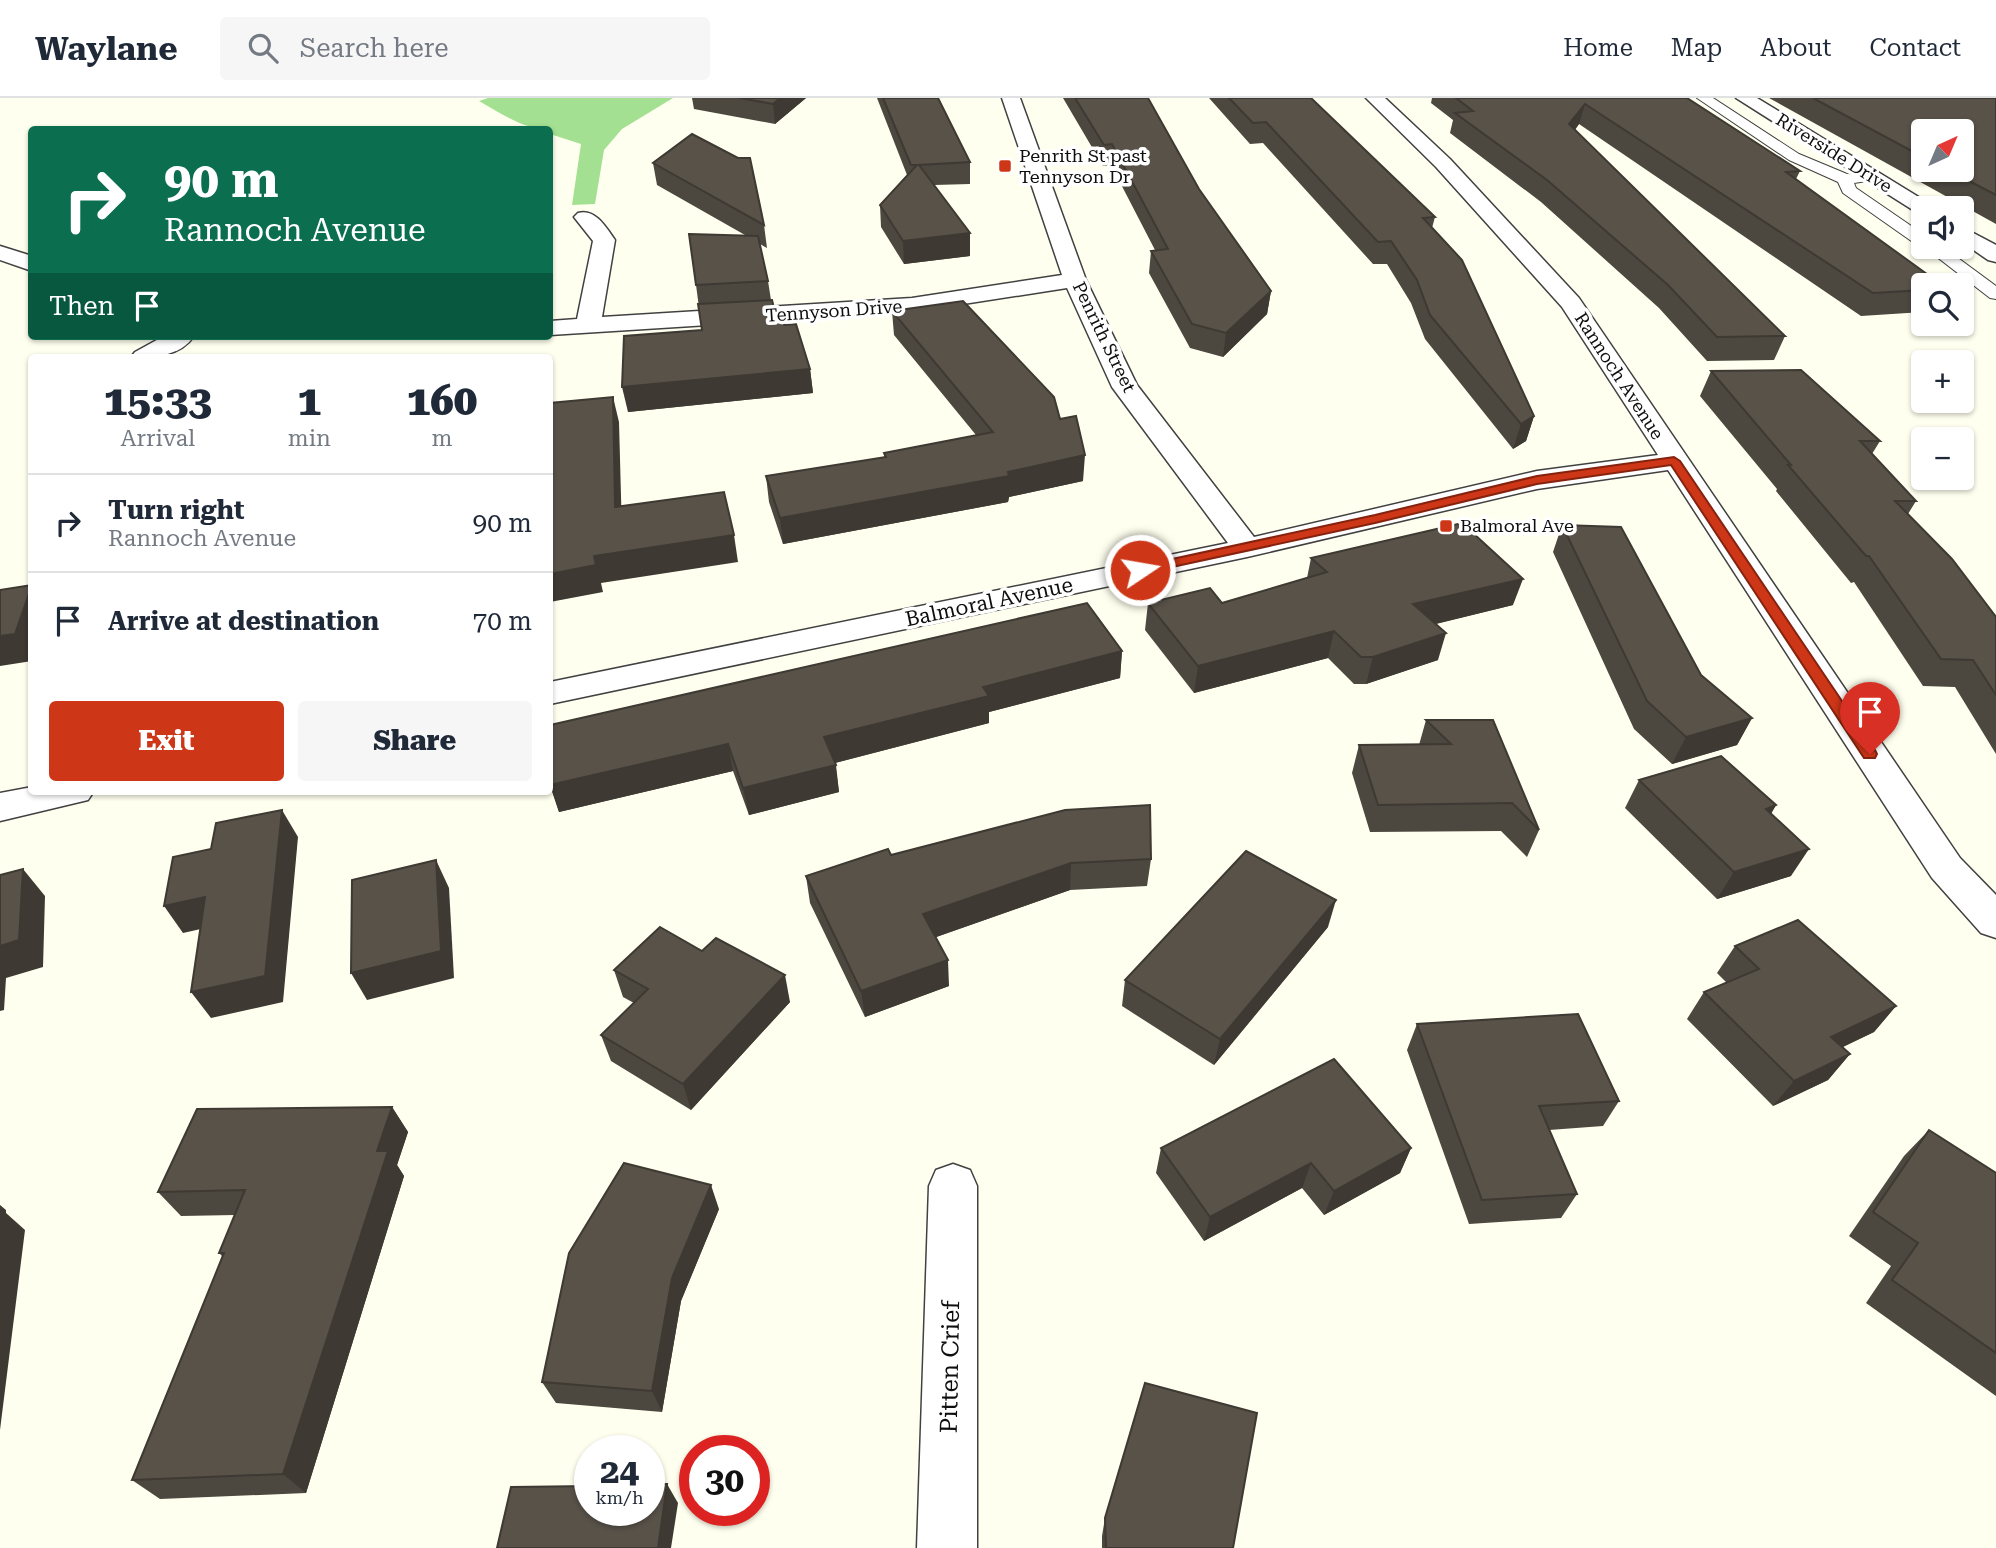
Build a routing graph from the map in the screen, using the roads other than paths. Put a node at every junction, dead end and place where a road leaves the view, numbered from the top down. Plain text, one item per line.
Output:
1 (1011, 98) edge
2 (1375, 98) edge
3 (1704, 98) edge
4 (1745, 98) edge
5 (1873, 177) junction
6 (1845, 178) junction
7 (1911, 201) edge
8 (585, 217) dead end
9 (1911, 233) edge
10 (1974, 241) edge
11 (0, 253) edge
12 (1996, 255) edge
13 (1948, 259) edge
14 (28, 263) edge
15 (1076, 280) junction
16 (1996, 294) edge
17 (587, 327) junction
18 (553, 328) edge
19 (175, 340) edge
20 (149, 354) edge
21 (1674, 461) junction
22 (1247, 548) junction
23 (553, 692) edge
24 (56, 795) edge
25 (0, 807) edge
26 (1996, 922) edge
27 (953, 1185) dead end
28 (947, 1548) edge

1 - 15 street, Penrith Street
2 - 21 street, Rannoch Avenue
3 - 6 lane
4 - 5 street, Riverside Drive
5 - 6 lane
5 - 7 street, Riverside Drive
6 - 9 lane
8 - 17 street
10 - 12 street
11 - 14 street
13 - 16 lane
15 - 17 street, Tennyson Drive
15 - 22 street, Penrith Street
17 - 18 street, Tennyson Drive
19 - 20 street
21 - 22 street, Balmoral Avenue
21 - 26 street, Rannoch Avenue
22 - 23 street, Balmoral Avenue
24 - 25 street
27 - 28 street, Pitten Crief

